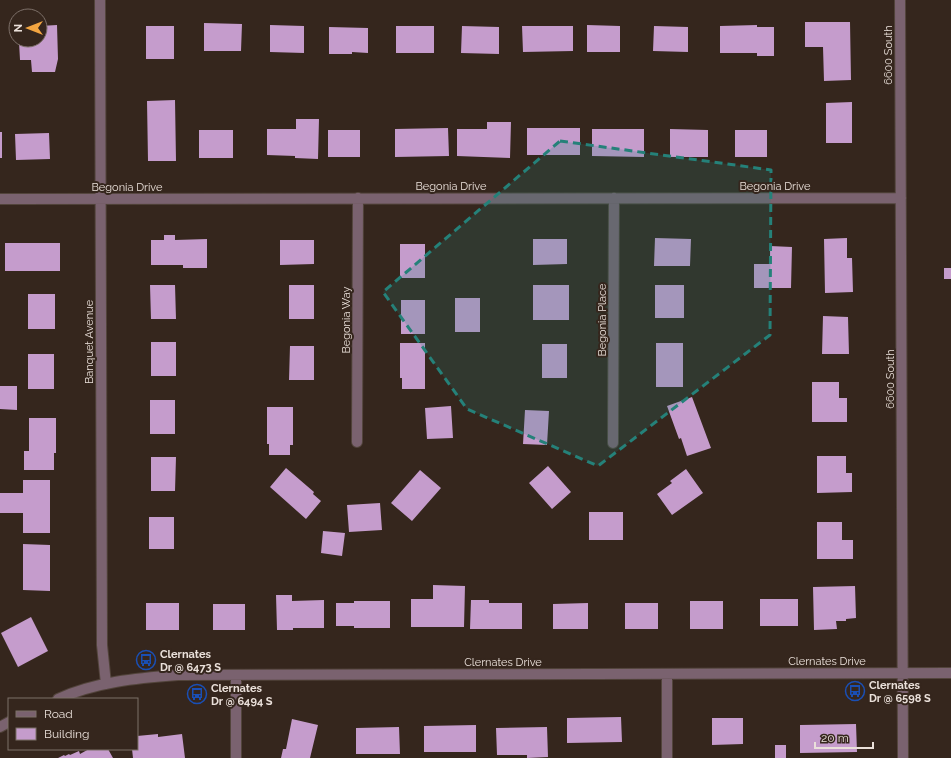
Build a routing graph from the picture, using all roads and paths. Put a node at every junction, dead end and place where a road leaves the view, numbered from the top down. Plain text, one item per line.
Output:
1 (100, 0) edge
2 (900, 0) edge
3 (358, 198) junction
4 (614, 198) junction
5 (901, 198) junction
6 (0, 199) edge
7 (101, 199) junction
8 (358, 442) dead end
9 (613, 443) dead end
10 (902, 673) junction
11 (951, 673) edge
12 (236, 674) junction
13 (667, 674) junction
14 (106, 684) junction
15 (60, 698) edge
16 (236, 758) edge
17 (667, 758) edge
18 (903, 758) edge

1 - 7 street, Banquet Avenue
2 - 5 street, 6600 South
3 - 4 street, Begonia Drive
3 - 7 street, Begonia Drive
3 - 8 street, Begonia Way
4 - 5 street, Begonia Drive
4 - 9 street, Begonia Place
5 - 10 street, 6600 South
6 - 7 street, Begonia Drive
7 - 14 street, Banquet Avenue
10 - 11 street, Clernates Drive
10 - 13 street, Clernates Drive
10 - 18 street, 6600 South
12 - 13 street, Clernates Drive
12 - 14 street, Clernates Drive
12 - 16 street
13 - 17 street
14 - 15 street, Clernates Drive

